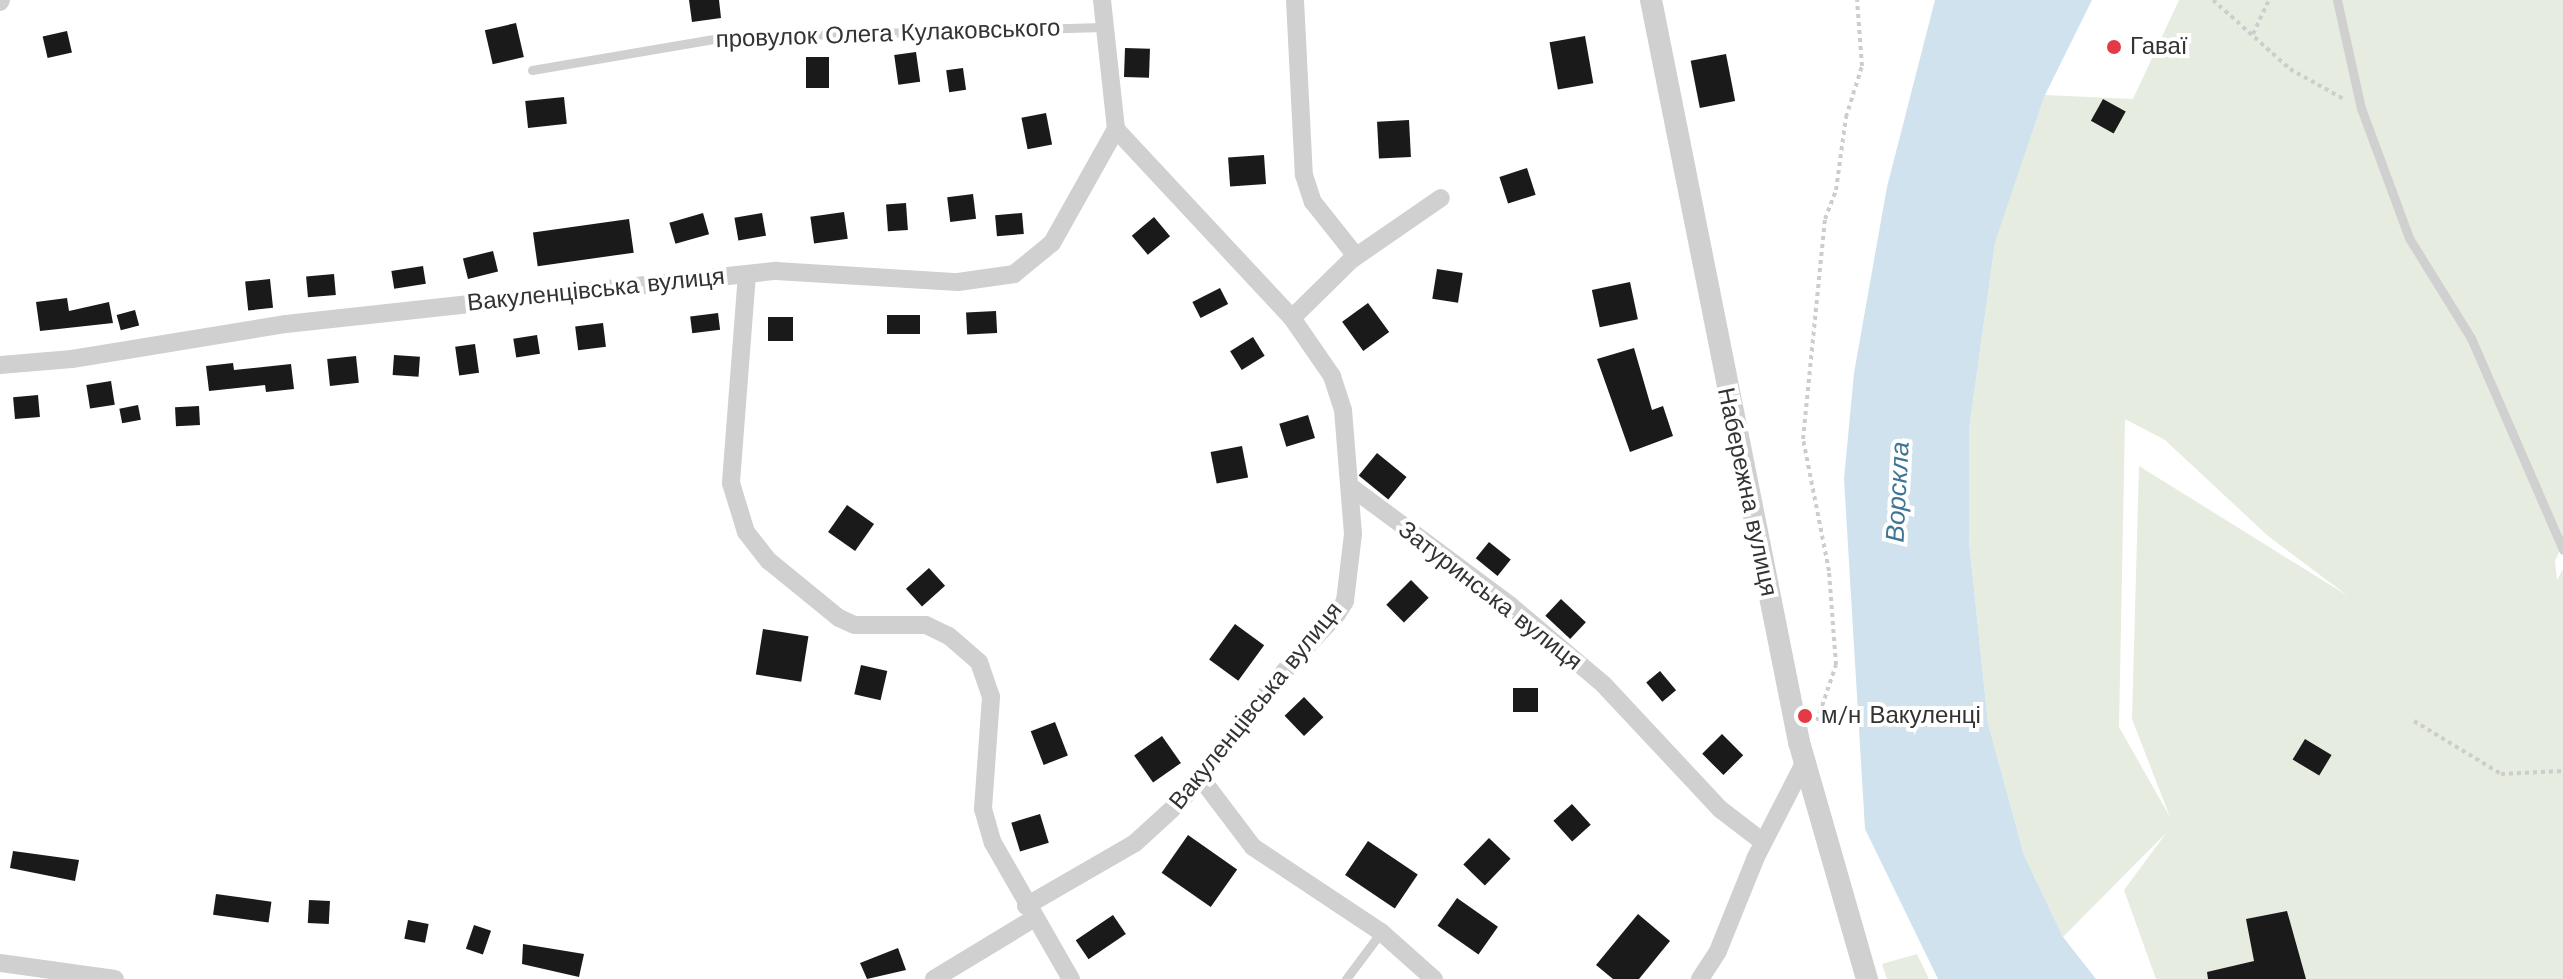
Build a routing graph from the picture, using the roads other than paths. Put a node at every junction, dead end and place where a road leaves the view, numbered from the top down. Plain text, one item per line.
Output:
1 (1102, 0) edge
2 (1295, 0) edge
3 (1651, 0) edge
4 (2337, 0) edge
5 (1103, 27) junction
6 (532, 70) dead end
7 (1116, 129) junction
8 (1441, 198) dead end
9 (1356, 256) junction
10 (747, 274) junction
11 (1292, 318) junction
12 (0, 365) edge
13 (1351, 487) junction
14 (2563, 550) edge
15 (1802, 753) junction
16 (1200, 777) junction
17 (1763, 842) junction
18 (1029, 912) junction
19 (1381, 932) junction
20 (0, 963) edge
21 (115, 979) edge
22 (934, 979) edge
23 (1071, 979) edge
24 (1346, 979) edge
25 (1434, 979) edge
26 (1700, 979) edge
27 (1867, 979) edge

1 - 5 street
2 - 9 street
3 - 15 street, Набережна вулиця
4 - 14 lane
5 - 6 lane, провулок Олега Кулаковського
5 - 7 street
7 - 10 street, Вакуленцівська вулиця
7 - 11 street, Вакуленцівська вулиця
8 - 9 street
9 - 11 street
10 - 12 street, Вакуленцівська вулиця
10 - 18 street
11 - 13 street, Вакуленцівська вулиця
13 - 16 street, Вакуленцівська вулиця
13 - 17 street, Затуринська вулиця
15 - 17 street
15 - 27 street, Набережна вулиця
16 - 18 street, Вакуленцівська вулиця
16 - 19 street
17 - 26 street
18 - 22 street
18 - 23 street
19 - 24 lane
19 - 25 street
20 - 21 street

